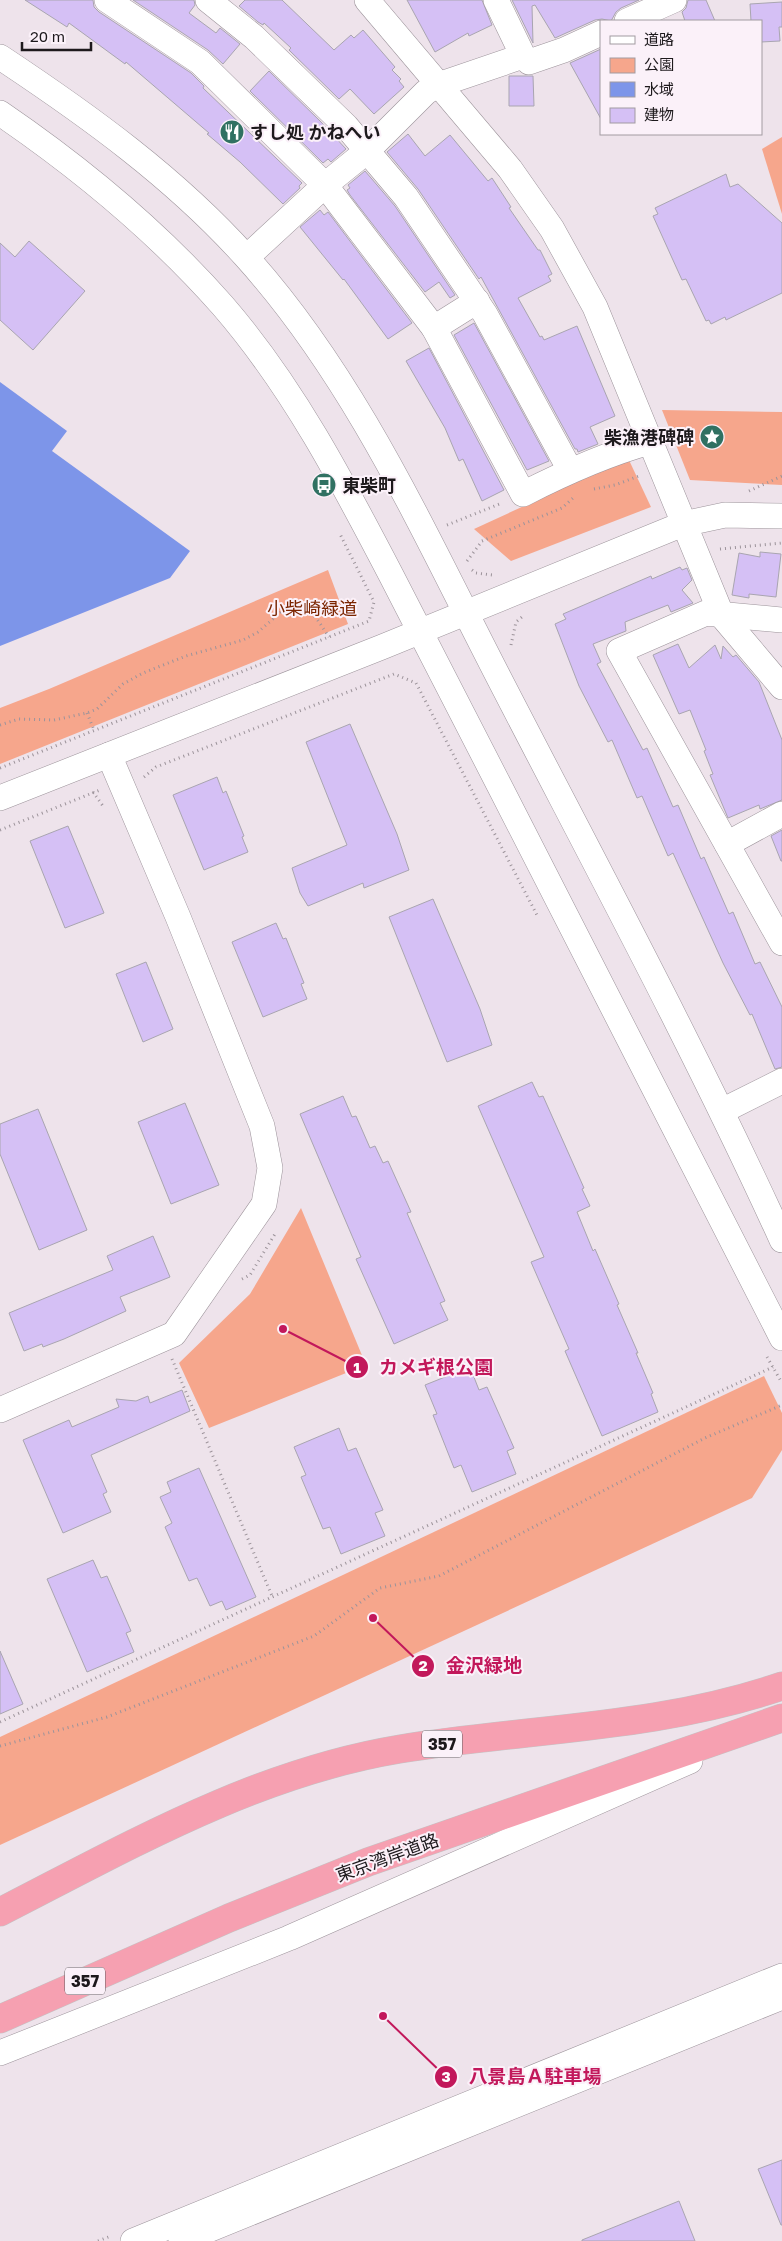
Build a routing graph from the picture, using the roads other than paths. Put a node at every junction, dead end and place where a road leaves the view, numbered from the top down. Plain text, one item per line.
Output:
1 (107, 0) edge
2 (208, 0) edge
3 (366, 0) edge
4 (496, 0) edge
5 (674, 0) edge
6 (630, 20) edge
7 (600, 34) edge
8 (523, 56) junction
9 (0, 57) edge
10 (438, 85) junction
11 (0, 113) edge
12 (367, 150) junction
13 (325, 185) junction
14 (247, 258) junction
15 (476, 301) junction
16 (434, 328) junction
17 (650, 442) junction
18 (570, 470) junction
19 (782, 516) edge
20 (683, 524) junction
21 (465, 612) junction
22 (722, 616) junction
23 (782, 620) edge
24 (420, 632) junction
25 (782, 687) edge
26 (109, 755) junction
27 (0, 798) edge
28 (782, 814) edge
29 (727, 844) junction
30 (782, 943) edge
31 (782, 1081) edge
32 (722, 1111) junction
33 (782, 1240) edge
34 (782, 1338) edge
35 (0, 1410) edge
36 (782, 1686) edge
37 (778, 1720) edge
38 (0, 1912) edge
39 (782, 1976) edge
40 (782, 1997) edge
41 (0, 2019) edge
42 (0, 2053) edge
43 (133, 2241) edge
44 (181, 2241) edge

1 - 13 street
2 - 12 street
3 - 10 street
4 - 8 street
5 - 6 street
7 - 8 street
8 - 10 street
9 - 14 street
10 - 12 street
10 - 17 street
11 - 24 street
12 - 13 street
12 - 15 street
13 - 14 street
13 - 16 street
14 - 21 street
15 - 16 street
15 - 18 street
16 - 18 street
17 - 18 street
17 - 20 street
19 - 20 street
20 - 21 street
20 - 22 street
21 - 24 street
21 - 32 street
22 - 23 street
22 - 25 street
22 - 29 street
24 - 26 street
24 - 34 street
26 - 27 street
26 - 35 street
28 - 29 street
29 - 30 street
31 - 32 street
32 - 33 street
36 - 38 highway, 357
37 - 41 highway, 東京湾岸道路 / 357
37 - 42 street
39 - 43 street
40 - 44 street

